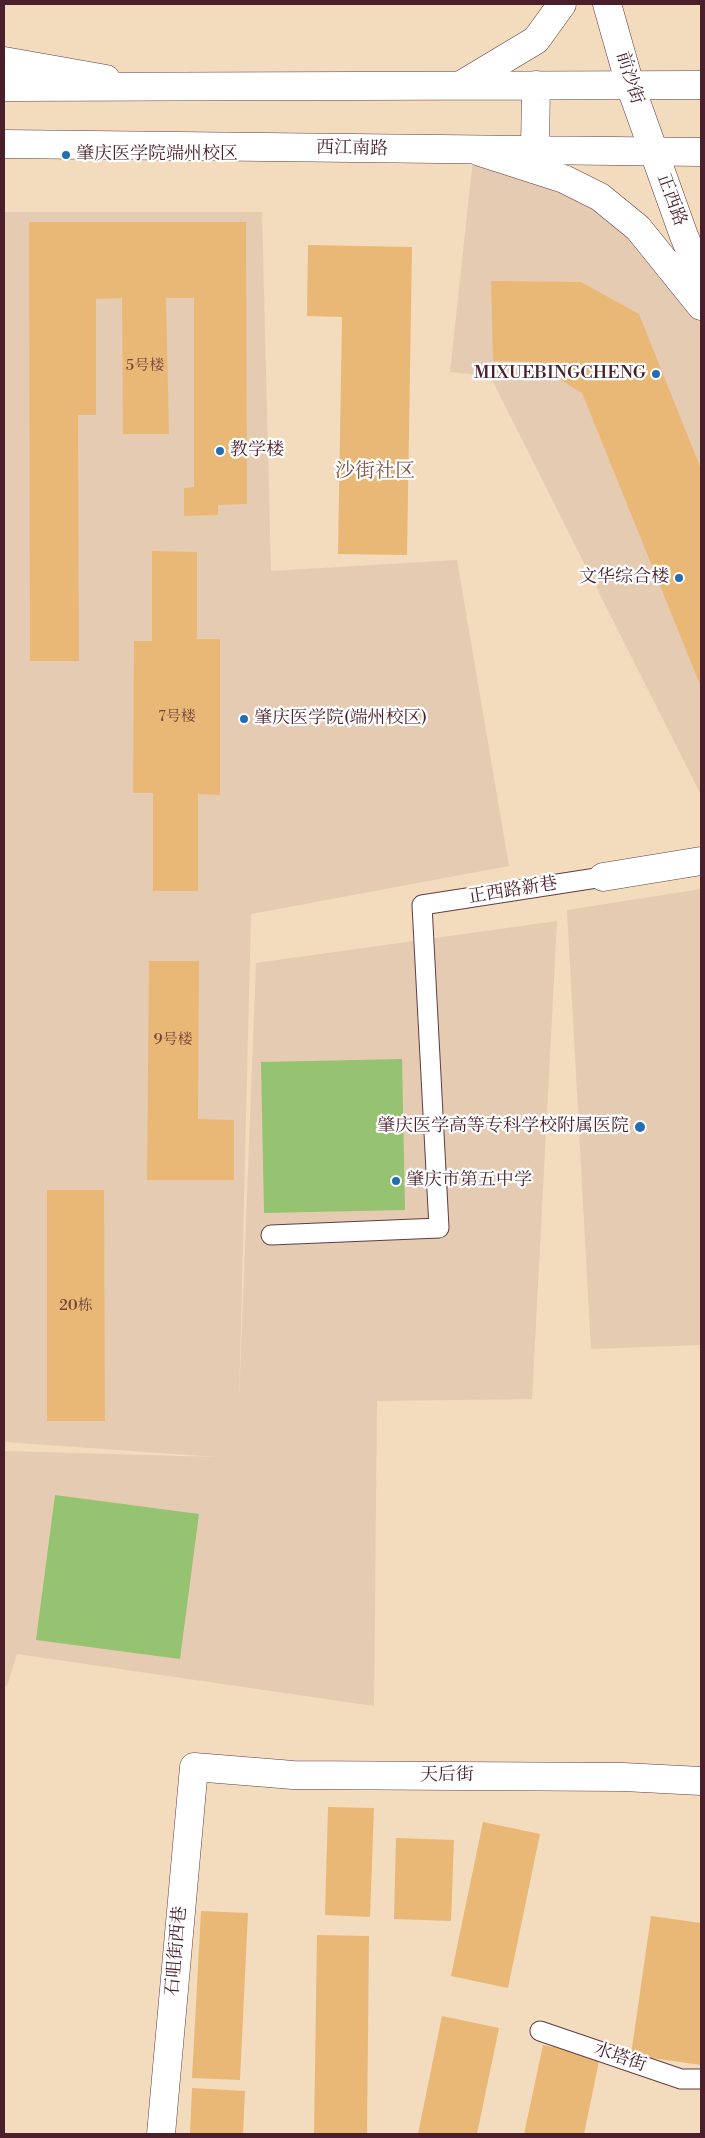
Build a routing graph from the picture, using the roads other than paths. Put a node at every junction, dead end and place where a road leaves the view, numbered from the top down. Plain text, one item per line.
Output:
1 (562, 4) edge
2 (608, 4) edge
3 (4, 62) edge
4 (630, 84) junction
5 (461, 85) junction
6 (536, 85) junction
7 (701, 85) edge
8 (143, 86) junction
9 (4, 87) edge
10 (4, 144) edge
11 (474, 150) junction
12 (535, 151) junction
13 (653, 152) junction
14 (701, 152) edge
15 (701, 276) edge
16 (701, 306) edge
17 (701, 861) edge
18 (603, 877) joint
19 (271, 1235) dead end
20 (194, 1767) joint
21 (701, 1781) edge
22 (540, 2031) dead end
23 (701, 2079) edge
24 (161, 2134) edge

1 - 5 street
2 - 4 street, 前沙街
3 - 8 street
4 - 6 street
4 - 7 street
4 - 13 street, 前沙街
5 - 6 street
5 - 8 street
6 - 12 street
8 - 9 street
10 - 11 street, 西江南路
11 - 12 street, 西江南路
11 - 16 street
12 - 13 street, 西江南路
13 - 14 street, 西江南路
13 - 15 street, 正西路
17 - 18 street
18 - 19 lane, 正西路新巷
20 - 21 street, 天后街
20 - 24 street, 石咀街西巷
22 - 23 lane, 水塔街

